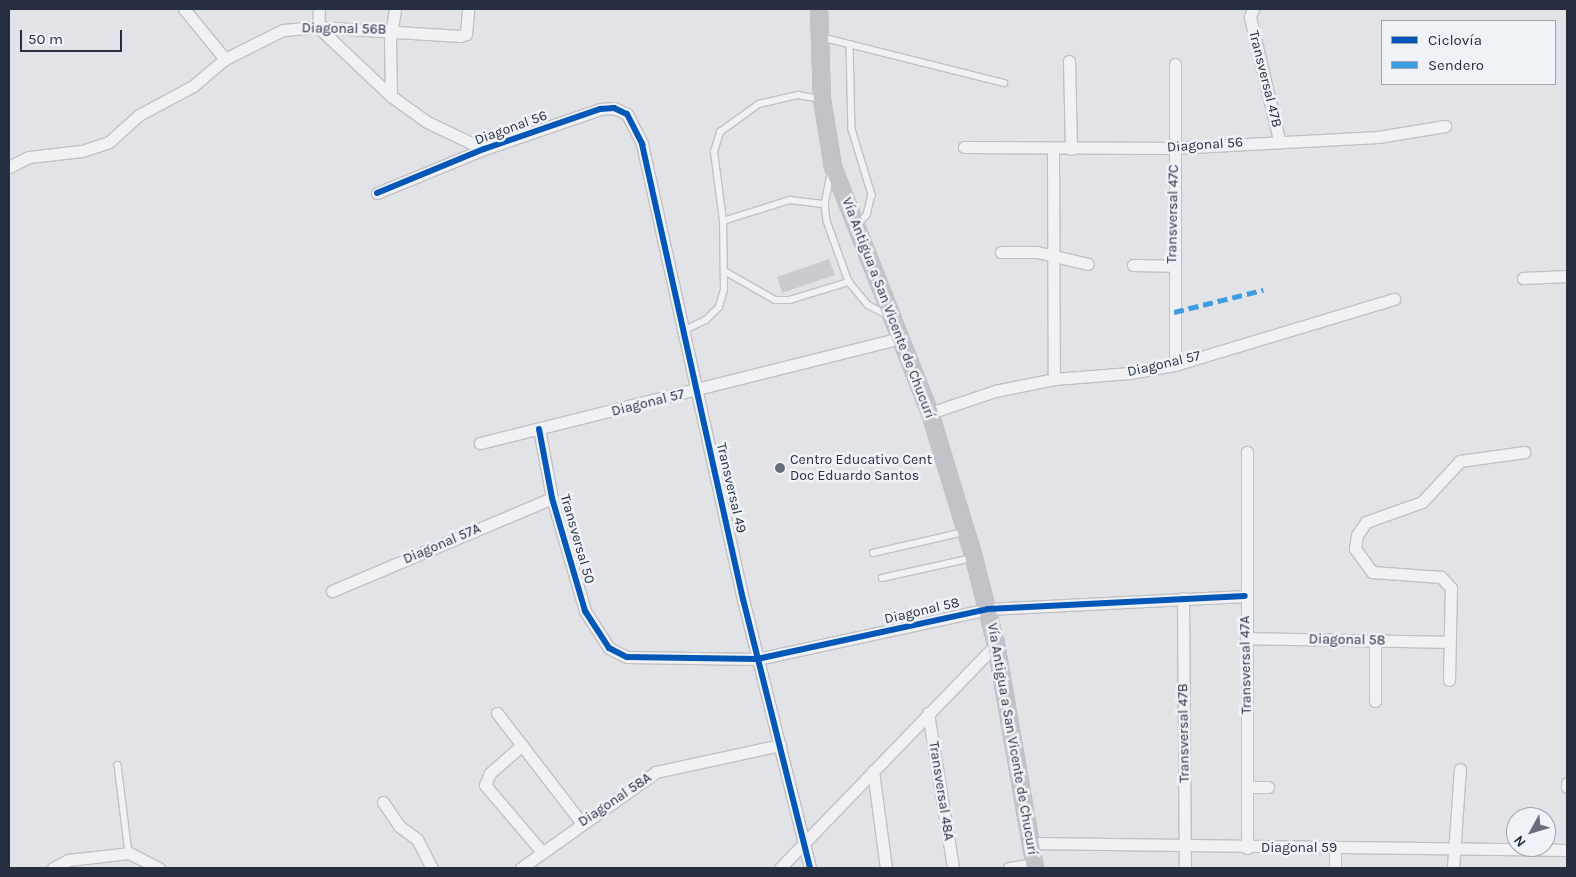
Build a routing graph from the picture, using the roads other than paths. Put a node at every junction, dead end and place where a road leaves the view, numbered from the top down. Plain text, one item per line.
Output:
1 (184, 9) edge
2 (319, 9) edge
3 (395, 9) edge
4 (468, 9) edge
5 (819, 9) edge
6 (1251, 13) edge
7 (318, 27) junction
8 (393, 30) junction
9 (819, 36) junction
10 (850, 44) junction
11 (229, 56) junction
12 (1069, 61) dead end
13 (1175, 64) dead end
14 (1004, 82) dead end
15 (391, 96) junction
16 (822, 99) junction
17 (627, 114) joint
18 (1445, 126) dead end
19 (1280, 140) junction
20 (964, 147) dead end
21 (1174, 148) junction
22 (484, 149) junction
23 (1071, 149) junction
24 (1053, 150) junction
25 (9, 167) edge
26 (833, 167) junction
27 (378, 193) dead end
28 (825, 204) junction
29 (724, 221) junction
30 (856, 227) junction
31 (1001, 252) dead end
32 (1055, 259) junction
33 (1088, 264) dead end
34 (1133, 265) dead end
35 (1172, 266) junction
36 (726, 272) junction
37 (1567, 276) edge
38 (1523, 278) dead end
39 (849, 282) junction
40 (1394, 299) dead end
41 (894, 318) junction
42 (683, 330) junction
43 (902, 338) junction
44 (1174, 365) junction
45 (1054, 379) junction
46 (696, 391) junction
47 (930, 413) junction
48 (539, 429) junction
49 (480, 443) dead end
50 (1247, 452) dead end
51 (1524, 452) dead end
52 (552, 498) junction
53 (966, 531) junction
54 (873, 553) dead end
55 (974, 558) junction
56 (882, 578) dead end
57 (332, 591) dead end
58 (1245, 596) junction
59 (1183, 598) junction
60 (988, 609) junction
61 (1246, 638) junction
62 (1375, 642) junction
63 (1449, 642) junction
64 (996, 644) junction
65 (609, 648) joint
66 (757, 659) junction
67 (1448, 680) dead end
68 (1375, 701) dead end
69 (497, 713) dead end
70 (928, 713) junction
71 (522, 745) junction
72 (780, 745) junction
73 (118, 765) dead end
74 (1460, 769) dead end
75 (873, 771) junction
76 (1567, 783) edge
77 (1247, 787) junction
78 (1268, 787) dead end
79 (1567, 787) edge
80 (383, 802) dead end
81 (581, 822) junction
82 (806, 842) junction
83 (1032, 843) junction
84 (1186, 847) junction
85 (1248, 848) junction
86 (1335, 848) junction
87 (1454, 849) junction
88 (1567, 850) edge
89 (542, 852) junction
90 (129, 853) junction
91 (1034, 866) edge
92 (53, 868) edge
93 (160, 868) edge
94 (432, 868) edge
95 (521, 868) edge
96 (780, 868) edge
97 (810, 868) edge
98 (886, 868) edge
99 (953, 868) edge
100 (1009, 868) edge
101 (1185, 868) edge
102 (1335, 868) edge
103 (1453, 868) edge

1 - 11 street
2 - 7 street
3 - 8 street
4 - 8 street, Diagonal 56B
5 - 9 main road, Vía Antigua a San Vicente de Chucurí
6 - 19 street, Transversal 47B
7 - 8 street, Diagonal 56B
7 - 11 street, Diagonal 56B
7 - 15 street
8 - 15 street
9 - 10 lane
9 - 16 main road, Vía Antigua a San Vicente de Chucurí
10 - 14 lane
10 - 30 lane
11 - 25 street, Diagonal 56B
12 - 23 street
13 - 21 street, Transversal 47C
15 - 22 street
16 - 26 main road, Vía Antigua a San Vicente de Chucurí
16 - 29 lane
17 - 22 street, Diagonal 56
17 - 42 street, Transversal 49
18 - 19 street, Diagonal 56
19 - 21 street, Diagonal 56
20 - 24 street, Diagonal 56
21 - 23 street, Diagonal 56
21 - 35 street, Transversal 47C
22 - 27 street, Diagonal 56
23 - 24 street, Diagonal 56
24 - 32 street
26 - 28 lane
26 - 30 main road, Vía Antigua a San Vicente de Chucurí
28 - 29 lane
28 - 39 lane
29 - 36 lane
30 - 41 main road, Vía Antigua a San Vicente de Chucurí
31 - 32 street
32 - 33 street
32 - 45 street
34 - 35 street
35 - 44 street, Transversal 47C
36 - 39 lane
36 - 42 lane
37 - 38 street
39 - 41 lane
40 - 44 street, Diagonal 57
41 - 43 main road, Vía Antigua a San Vicente de Chucurí
42 - 46 street, Transversal 49
43 - 46 street, Diagonal 57
43 - 47 main road, Vía Antigua a San Vicente de Chucurí
44 - 45 street, Diagonal 57
45 - 47 street, Diagonal 57
46 - 48 street, Diagonal 57
46 - 66 street, Transversal 49
47 - 53 main road, Vía Antigua a San Vicente de Chucurí
48 - 49 street, Diagonal 57
48 - 52 street, Transversal 50
50 - 58 street, Transversal 47A
51 - 63 street
52 - 57 street, Diagonal 57A
52 - 65 street, Transversal 50
53 - 54 lane
53 - 55 main road, Vía Antigua a San Vicente de Chucurí
55 - 56 lane
55 - 60 main road, Vía Antigua a San Vicente de Chucurí
58 - 59 street, Diagonal 58
58 - 61 street, Transversal 47A
59 - 60 street, Diagonal 58
59 - 84 street, Transversal 47B
60 - 64 main road, Vía Antigua a San Vicente de Chucurí
60 - 66 street, Diagonal 58
61 - 62 street, Diagonal 58
61 - 77 street, Transversal 47A
62 - 63 street, Diagonal 58
62 - 68 street
63 - 67 street
64 - 70 street
64 - 83 main road, Vía Antigua a San Vicente de Chucurí
65 - 66 street, Diagonal 58
66 - 72 street, Transversal 49
69 - 71 street
70 - 75 street
70 - 99 street, Transversal 48A
71 - 81 street
71 - 89 street
72 - 81 street, Diagonal 58A
72 - 82 street, Transversal 49
73 - 90 lane
74 - 87 street
75 - 82 street
75 - 98 street
76 - 79 street
77 - 78 street
77 - 85 street, Transversal 47A
80 - 94 street
81 - 89 street, Diagonal 58A
82 - 96 street
82 - 97 street, Transversal 49
83 - 84 street, Diagonal 59
83 - 91 main road, Vía Antigua a San Vicente de Chucurí
84 - 85 street, Diagonal 59
84 - 101 street, Transversal 47B
85 - 86 street, Diagonal 59
86 - 87 street, Diagonal 59
86 - 102 street
87 - 88 street, Diagonal 59
87 - 103 street
89 - 95 street, Diagonal 58A
90 - 92 street
90 - 93 street
91 - 100 street

